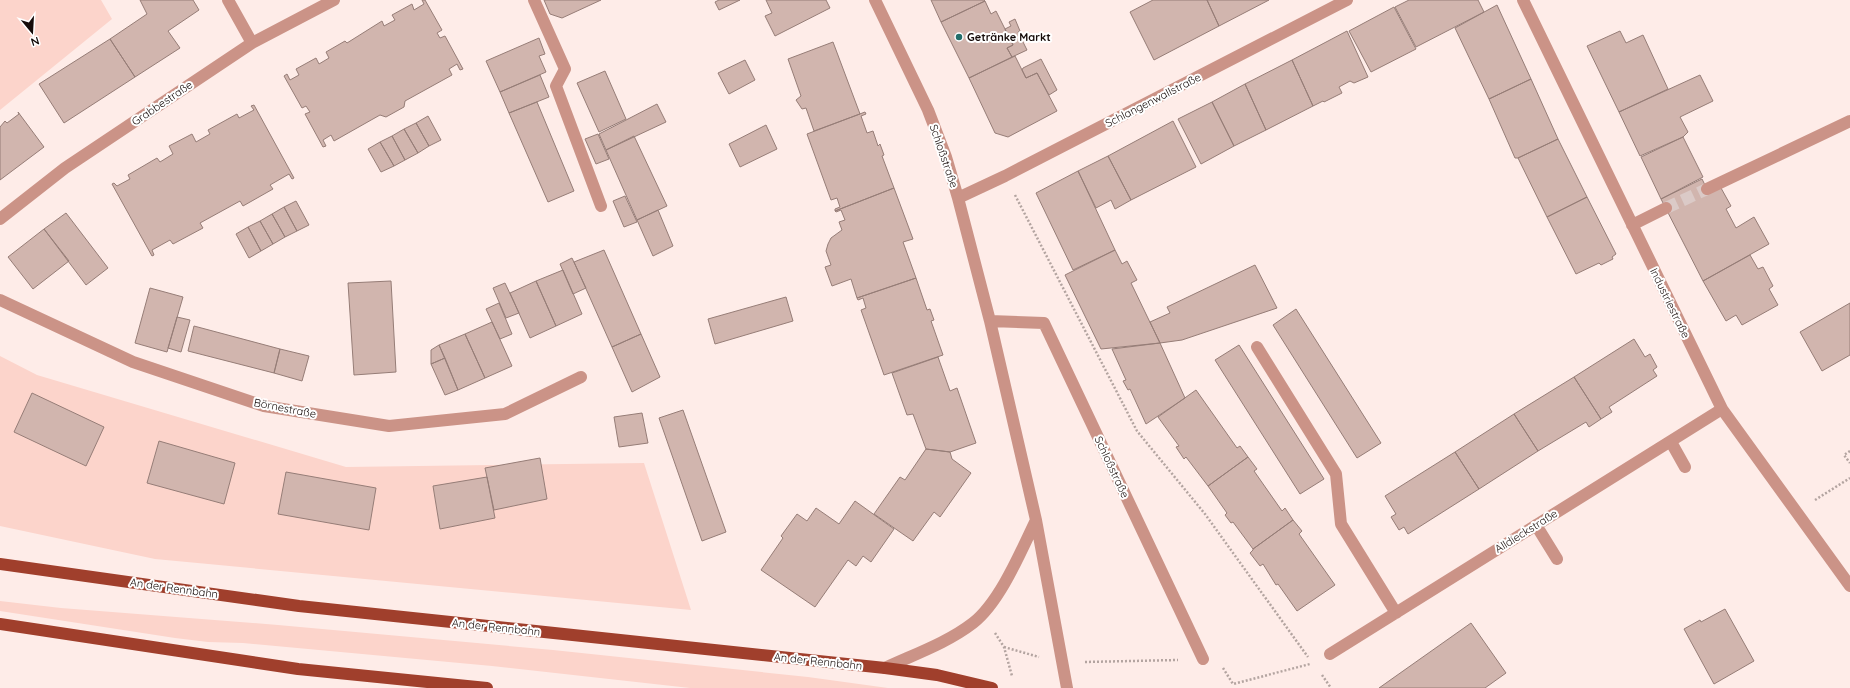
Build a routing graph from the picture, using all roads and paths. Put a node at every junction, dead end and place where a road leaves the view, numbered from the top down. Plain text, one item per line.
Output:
1 (228, 0) edge
2 (334, 0) edge
3 (534, 0) edge
4 (875, 0) edge
5 (1346, 0) edge
6 (1523, 0) edge
7 (252, 43) junction
8 (1850, 121) edge
9 (1005, 176) junction
10 (1707, 189) tunnel mouth
11 (958, 198) junction
12 (601, 206) dead end
13 (1666, 208) tunnel mouth
14 (0, 219) edge
15 (1632, 225) junction
16 (0, 300) edge
17 (990, 321) junction
18 (1257, 347) dead end
19 (581, 377) dead end
20 (1722, 408) junction
21 (1671, 442) junction
22 (1850, 451) edge
23 (1850, 463) edge
24 (1685, 467) dead end
25 (1850, 478) edge
26 (1797, 512) junction
27 (1036, 520) junction
28 (1536, 525) junction
29 (1557, 559) dead end
30 (0, 564) edge
31 (1850, 586) edge
32 (1396, 613) junction
33 (982, 615) junction
34 (0, 624) edge
35 (1004, 647) junction
36 (1330, 654) dead end
37 (1203, 659) junction
38 (1062, 663) junction
39 (886, 668) junction
40 (1014, 681) dead end
41 (487, 688) edge
42 (992, 688) edge
43 (1067, 688) edge

1 - 7 street
2 - 7 street, Grabbestraße
3 - 12 street
4 - 11 street, Schloßstraße
5 - 9 street, Schlangenwallstraße
6 - 15 street, Industriestraße
7 - 14 street, Grabbestraße
8 - 10 street
9 - 11 street, Schlangenwallstraße
9 - 37 path
11 - 17 street, Schloßstraße
13 - 15 street
15 - 20 street, Industriestraße
16 - 19 street, Börnestraße
17 - 27 street, Schloßstraße
17 - 37 street, Schloßstraße
18 - 32 street
20 - 21 street, Alldieckstraße
20 - 26 street, Industriestraße
21 - 24 street
21 - 28 street, Alldieckstraße
22 - 23 path
25 - 26 path
26 - 31 street, Industriestraße
27 - 33 street
27 - 38 street, Schloßstraße
28 - 29 street
28 - 32 street, Alldieckstraße
30 - 39 main road, An der Rennbahn
32 - 36 street, Alldieckstraße
33 - 35 path
33 - 39 street
34 - 41 main road
35 - 38 path
35 - 40 path
37 - 38 path
38 - 43 street, Schloßstraße
39 - 42 main road, An der Rennbahn

